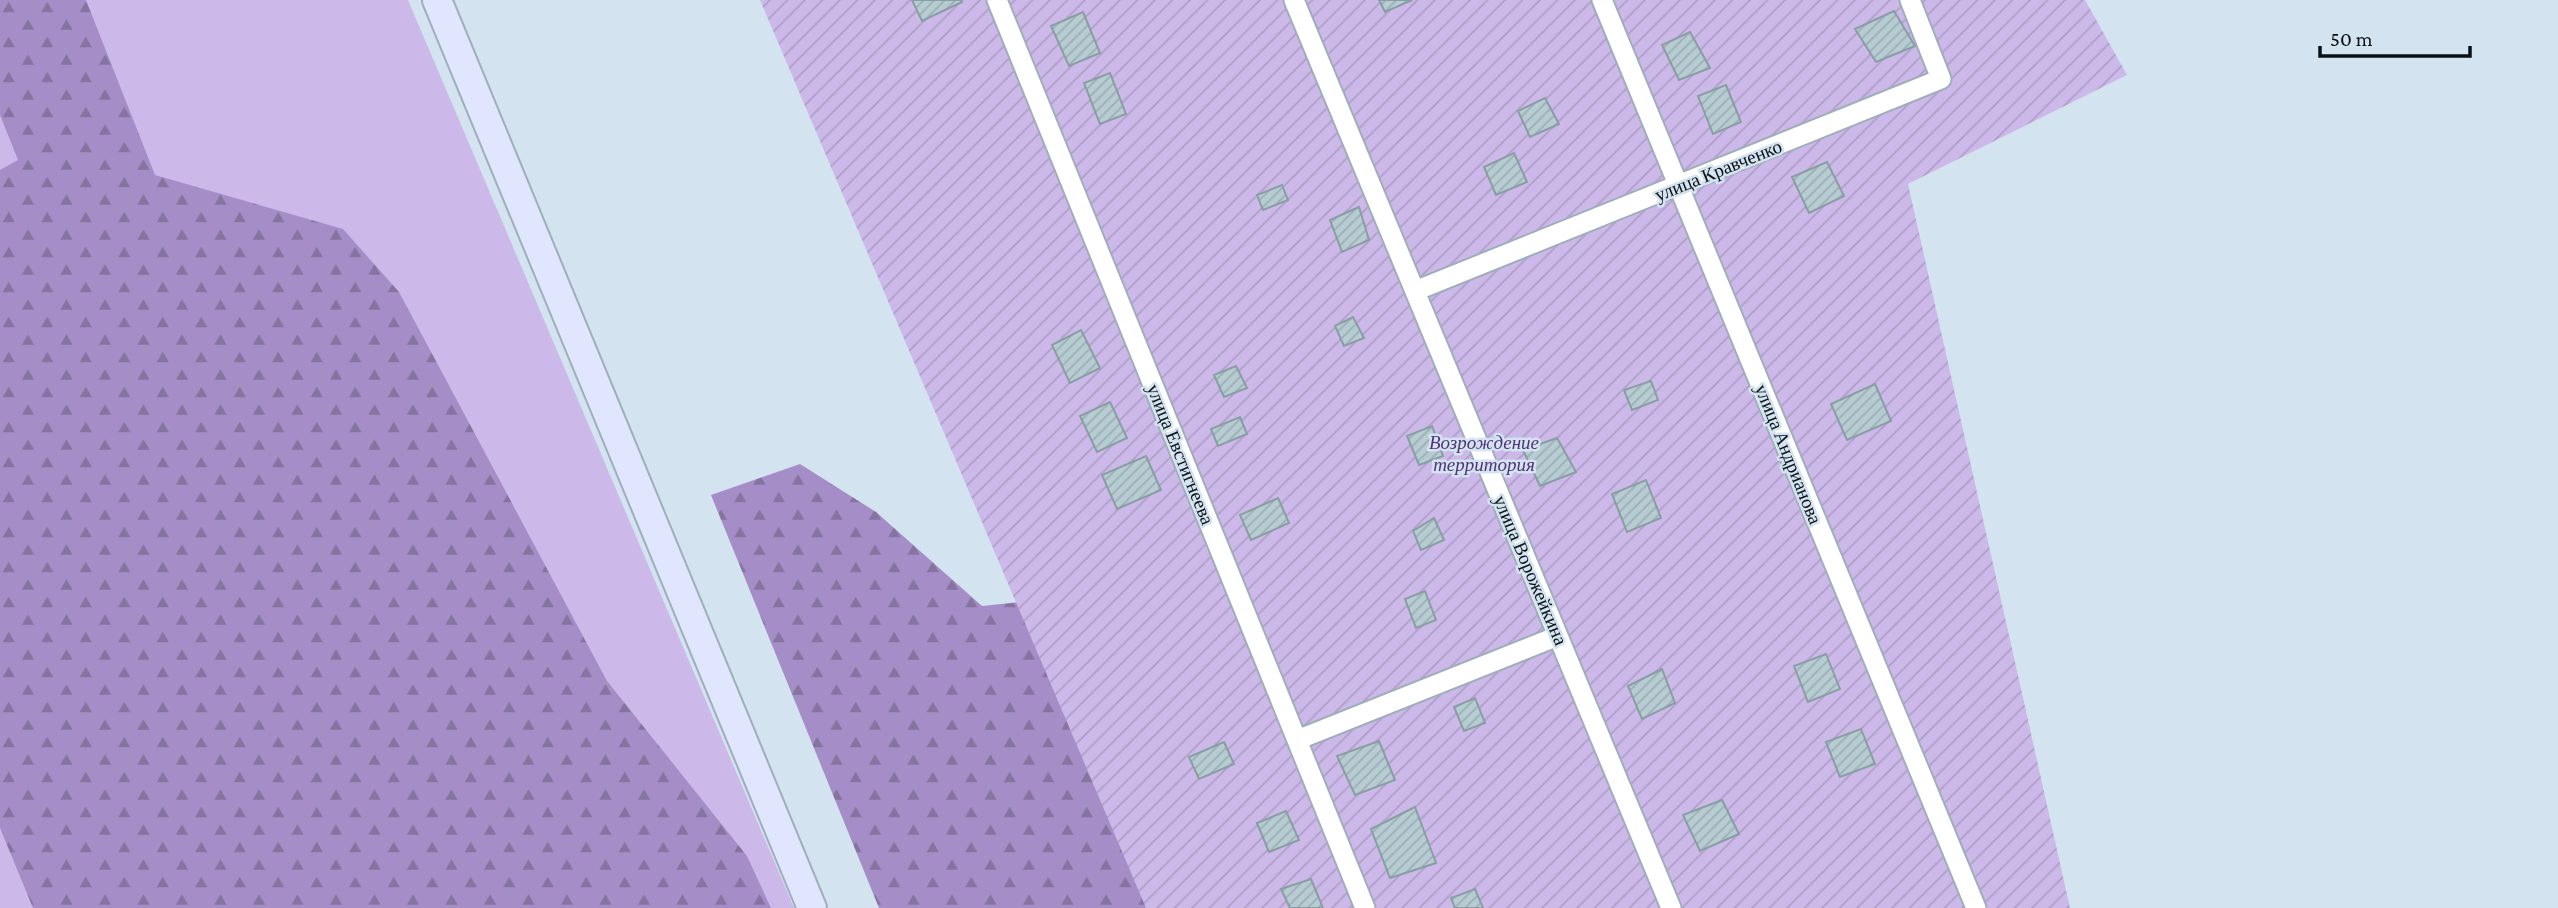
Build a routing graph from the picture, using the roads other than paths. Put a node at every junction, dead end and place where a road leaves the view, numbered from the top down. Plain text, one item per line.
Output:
1 (437, 0) edge
2 (997, 0) edge
3 (1294, 0) edge
4 (1602, 0) edge
5 (1910, 0) edge
6 (1678, 185) junction
7 (1415, 291) junction
8 (1558, 636) junction
9 (1297, 740) junction
10 (812, 908) edge
11 (1365, 908) edge
12 (1671, 908) edge
13 (1976, 908) edge

1 - 10 main road
2 - 9 street, улица Евстигнеева
3 - 7 street, улица Ворожейкина
4 - 6 street, улица Андрианова
5 - 6 street, улица Кравченко
6 - 7 street, улица Кравченко
6 - 13 street, улица Андрианова
7 - 8 street, улица Ворожейкина
8 - 9 street
8 - 12 street, улица Ворожейкина
9 - 11 street, улица Евстигнеева

